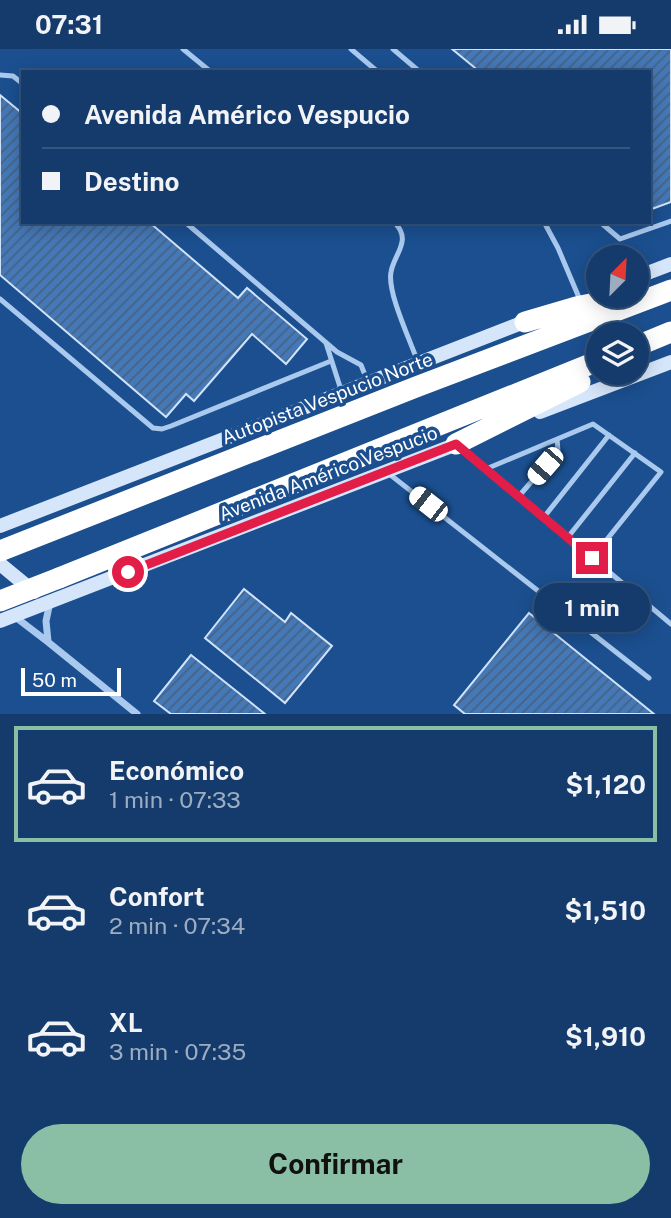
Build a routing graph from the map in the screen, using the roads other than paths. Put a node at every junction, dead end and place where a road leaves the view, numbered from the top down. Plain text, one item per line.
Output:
1 (183, 49) edge
2 (351, 49) edge
3 (393, 49) edge
4 (209, 70) edge
5 (375, 70) edge
6 (418, 70) edge
7 (0, 75) edge
8 (21, 82) edge
9 (671, 221) edge
10 (187, 224) edge
11 (395, 224) edge
12 (545, 224) edge
13 (602, 224) edge
14 (671, 264) edge
15 (649, 272) edge
16 (671, 289) edge
17 (649, 292) edge
18 (586, 298) edge
19 (0, 299) edge
20 (580, 300) junction
21 (586, 305) edge
22 (525, 322) junction
23 (326, 342) junction
24 (331, 361) junction
25 (671, 362) edge
26 (418, 363) junction
27 (586, 366) edge
28 (586, 379) edge
29 (369, 383) junction
30 (342, 393) junction
31 (609, 435) junction
32 (557, 439) junction
33 (456, 444) junction
34 (635, 453) junction
35 (486, 469) junction
36 (386, 471) junction
37 (519, 496) junction
38 (544, 517) junction
39 (0, 526) edge
40 (568, 537) junction
41 (7, 548) edge
42 (592, 558) junction
43 (0, 564) edge
44 (50, 603) junction
45 (4, 615) edge
46 (671, 624) edge
47 (48, 642) junction
48 (649, 678) dead end
49 (137, 714) edge

1 - 4 lane
2 - 5 lane
3 - 6 lane
7 - 8 lane
9 - 13 lane
10 - 23 lane
11 - 26 lane
12 - 20 lane
14 - 15 main road
16 - 17 highway
16 - 41 highway, Autopista Vespucio Norte
18 - 20 main road
19 - 24 lane
20 - 22 main road
21 - 22 highway
22 - 26 main road
23 - 24 lane
23 - 29 lane
24 - 30 lane
25 - 33 main road, Avenida Américo Vespucio
26 - 29 main road
27 - 45 highway, bridge
28 - 33 highway
29 - 30 main road
30 - 39 main road
31 - 32 lane
31 - 34 lane
31 - 38 lane
32 - 35 lane
32 - 37 lane
33 - 35 lane
33 - 36 main road, Avenida Américo Vespucio
34 - 40 lane
34 - 42 lane
35 - 37 lane
36 - 44 main road, Avenida Américo Vespucio
36 - 48 lane
37 - 38 lane
38 - 40 lane
40 - 42 lane
42 - 46 lane
43 - 44 main road
44 - 45 main road, Avenida Américo Vespucio
44 - 47 street
45 - 47 street
47 - 49 street

